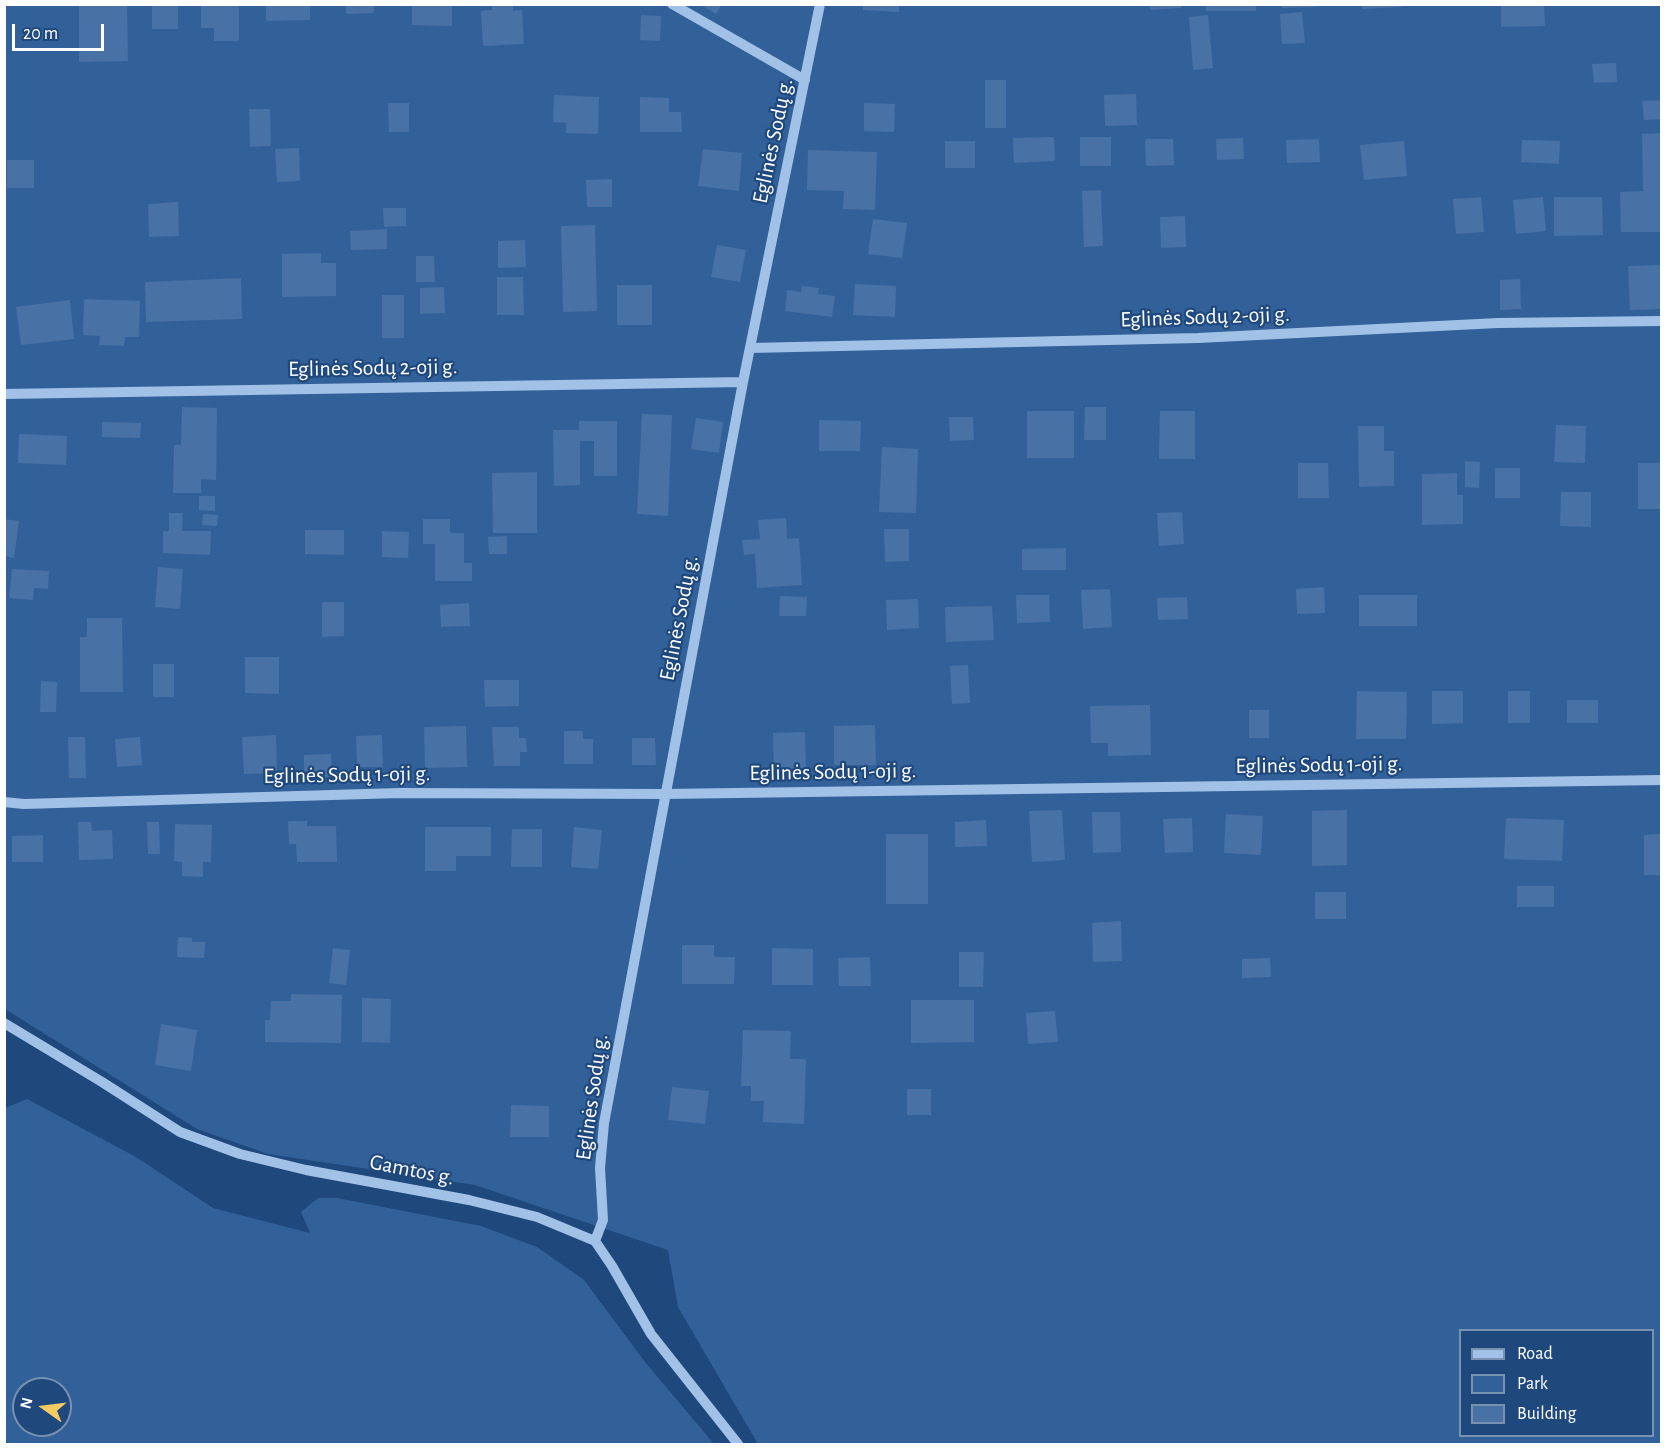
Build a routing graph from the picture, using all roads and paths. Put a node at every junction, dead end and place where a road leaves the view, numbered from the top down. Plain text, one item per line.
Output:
1 (672, 4) edge
2 (820, 4) edge
3 (806, 80) junction
4 (1662, 321) edge
5 (750, 348) junction
6 (743, 382) junction
7 (4, 394) edge
8 (1662, 780) edge
9 (665, 794) junction
10 (4, 802) edge
11 (4, 1023) edge
12 (595, 1241) junction
13 (738, 1444) edge

1 - 3 street
2 - 3 street, Eglinės Sodų g.
3 - 5 street, Eglinės Sodų g.
4 - 5 street, Eglinės Sodų 2-oji g.
5 - 6 street, Eglinės Sodų g.
6 - 7 street, Eglinės Sodų 2-oji g.
6 - 9 street, Eglinės Sodų g.
8 - 9 street, Eglinės Sodų 1-oji g.
9 - 10 street, Eglinės Sodų 1-oji g.
9 - 12 street, Eglinės Sodų g.
11 - 12 street, Gamtos g.
12 - 13 street

